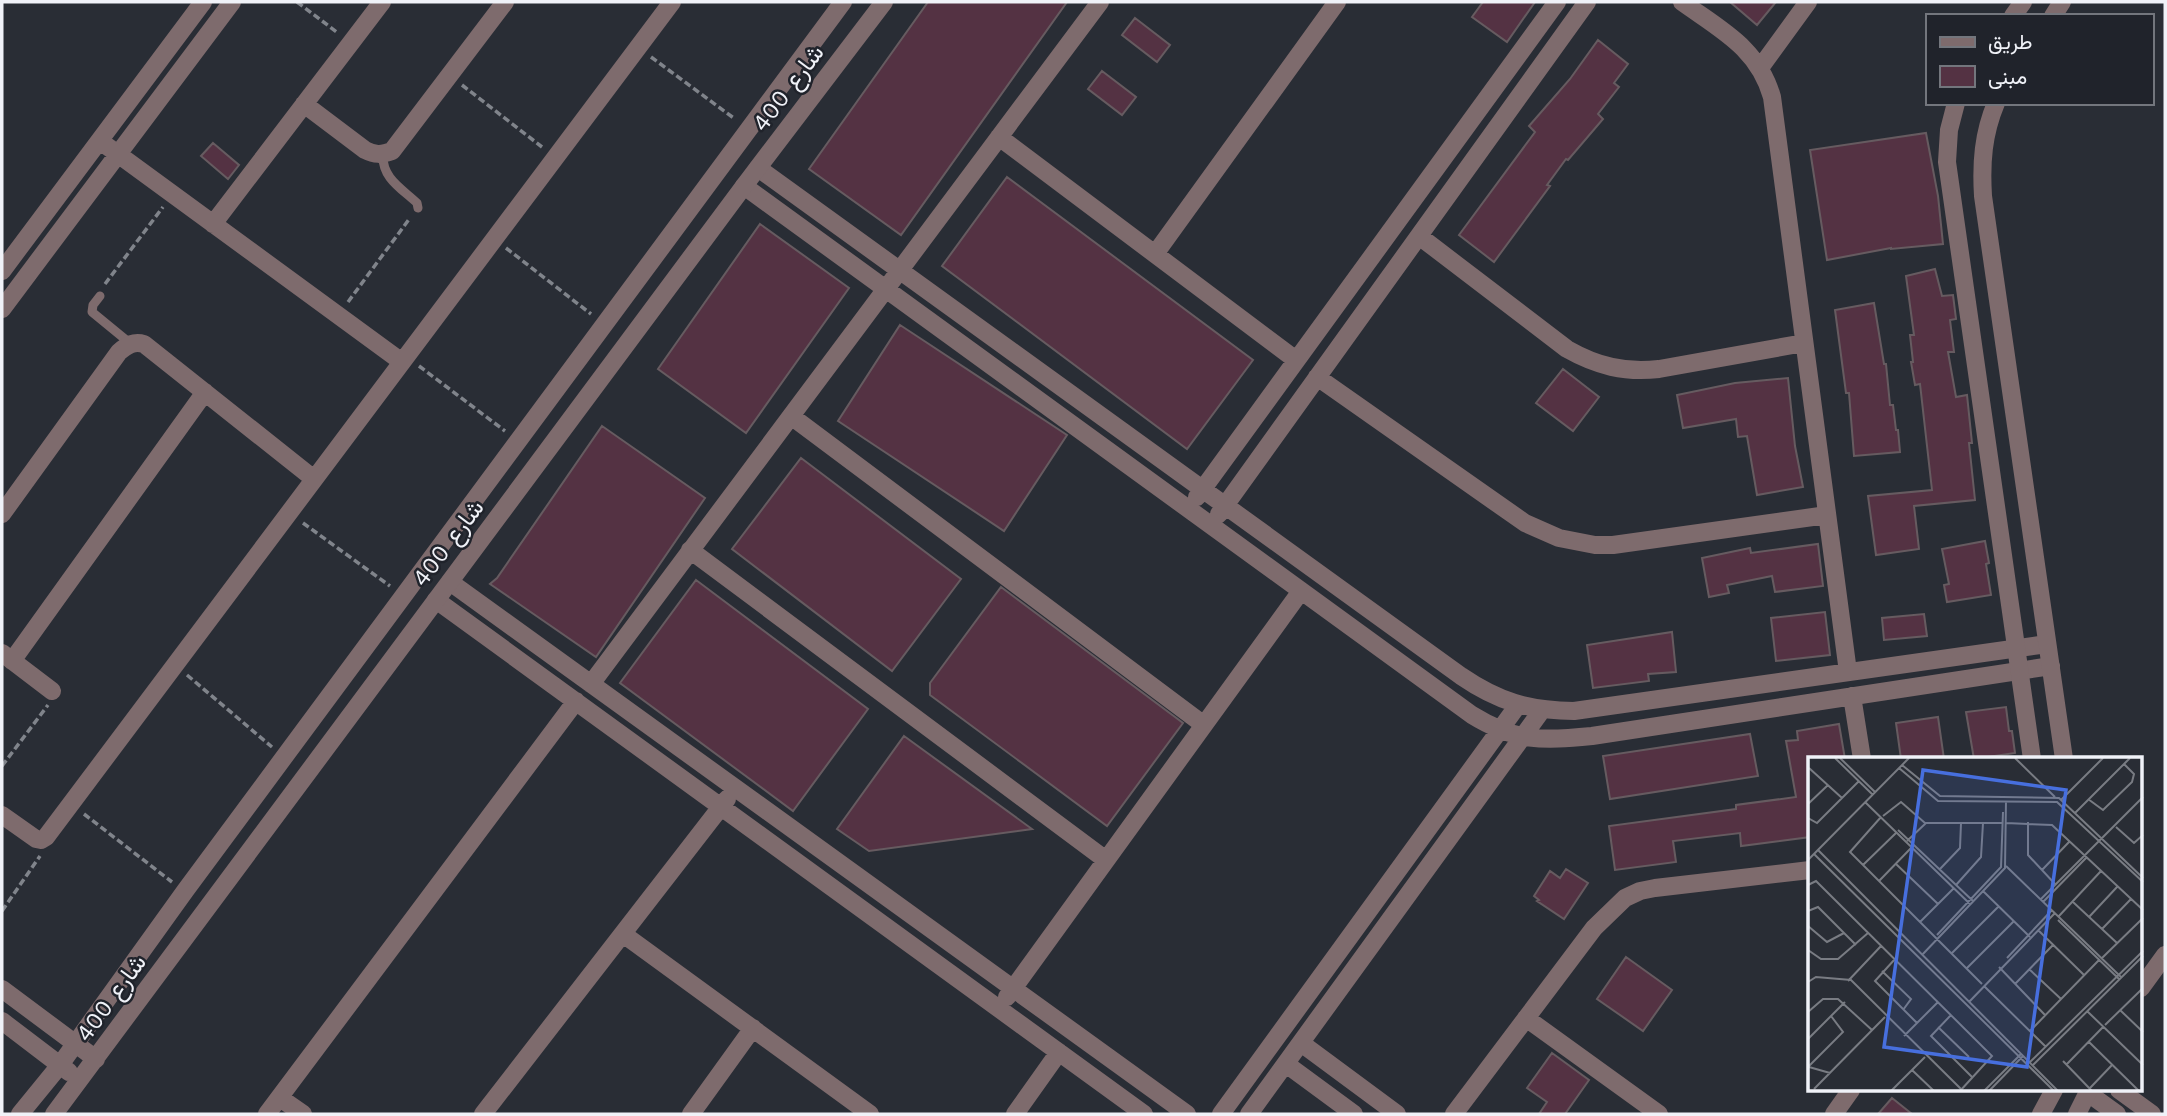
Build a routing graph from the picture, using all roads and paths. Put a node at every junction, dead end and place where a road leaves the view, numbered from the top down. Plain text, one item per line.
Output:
1 (203, 2) edge
2 (232, 2) edge
3 (298, 2) edge
4 (382, 2) edge
5 (505, 2) edge
6 (672, 2) edge
7 (843, 2) edge
8 (884, 2) edge
9 (1100, 2) edge
10 (1337, 2) edge
11 (1557, 2) edge
12 (1587, 2) edge
13 (1682, 2) edge
14 (1808, 2) edge
15 (350, 43) junction
16 (638, 47) junction
17 (1760, 68) junction
18 (449, 76) junction
19 (304, 104) junction
20 (1955, 105) edge
21 (1995, 105) edge
22 (748, 128) junction
23 (999, 137) junction
24 (100, 141) junction
25 (118, 154) junction
26 (383, 155) junction
27 (555, 158) junction
28 (719, 168) junction
29 (758, 168) junction
30 (744, 186) junction
31 (173, 194) junction
32 (418, 208) joint
33 (214, 224) junction
34 (1419, 236) junction
35 (494, 239) junction
36 (1156, 254) junction
37 (900, 270) junction
38 (2, 271) edge
39 (105, 285) dead end
40 (886, 289) junction
41 (100, 296) dead end
42 (2, 309) edge
43 (338, 315) junction
44 (604, 324) junction
45 (1804, 343) junction
46 (131, 344) junction
47 (404, 359) junction
48 (1296, 360) junction
49 (1317, 377) junction
50 (205, 392) junction
51 (791, 416) junction
52 (518, 441) junction
53 (314, 479) junction
54 (1203, 489) junction
55 (1225, 505) junction
56 (1188, 509) junction
57 (288, 513) junction
58 (2, 514) edge
59 (1827, 515) junction
60 (1211, 525) junction
61 (690, 550) junction
62 (450, 582) junction
63 (1301, 591) junction
64 (404, 595) junction
65 (436, 600) junction
66 (2048, 643) junction
67 (2017, 648) junction
68 (7, 657) edge
69 (175, 665) junction
70 (2051, 666) junction
71 (2020, 670) junction
72 (1848, 672) junction
73 (591, 684) junction
74 (52, 691) joint
75 (1852, 696) junction
76 (576, 701) junction
77 (1518, 705) junction
78 (1542, 710) junction
79 (1204, 725) junction
80 (1500, 730) junction
81 (1522, 737) junction
82 (284, 757) junction
83 (1862, 757) edge
84 (2032, 757) edge
85 (2064, 757) edge
86 (2, 766) edge
87 (736, 788) junction
88 (71, 804) junction
89 (722, 807) junction
90 (2, 815) edge
91 (41, 840) junction
92 (1106, 860) junction
93 (1808, 870) edge
94 (185, 891) junction
95 (2, 911) edge
96 (165, 919) junction
97 (623, 934) junction
98 (187, 936) junction
99 (2165, 955) edge
100 (2142, 987) edge
101 (2, 989) edge
102 (1013, 989) junction
103 (999, 1008) junction
104 (1526, 1018) junction
105 (2, 1021) edge
106 (753, 1028) junction
107 (1301, 1043) junction
108 (75, 1044) junction
109 (1059, 1052) junction
110 (96, 1059) junction
111 (1286, 1064) junction
112 (60, 1065) junction
113 (81, 1080) junction
114 (1850, 1092) edge
115 (2053, 1092) edge
116 (2088, 1092) edge
117 (2089, 1092) edge
118 (2122, 1092) edge
119 (280, 1098) junction
120 (20, 1114) edge
121 (54, 1114) edge
122 (267, 1114) edge
123 (303, 1114) edge
124 (483, 1114) edge
125 (691, 1114) edge
126 (870, 1114) edge
127 (1014, 1114) edge
128 (1144, 1114) edge
129 (1187, 1114) edge
130 (1221, 1114) edge
131 (1249, 1114) edge
132 (1354, 1114) edge
133 (1397, 1114) edge
134 (1454, 1114) edge
135 (1659, 1114) edge
136 (1834, 1114) edge
137 (2041, 1114) edge
138 (2077, 1114) edge
139 (2117, 1114) edge
140 (2152, 1114) edge

1 - 24 street
2 - 25 street
3 - 15 path
4 - 15 street
5 - 18 street
6 - 16 street
7 - 22 street, شارع 400
8 - 29 street, شارع 400
9 - 23 street
10 - 36 street
11 - 48 street
12 - 34 street
13 - 17 street
14 - 17 street
15 - 19 street
16 - 22 path
16 - 27 street
17 - 45 street
18 - 26 street
18 - 27 path
19 - 26 street
19 - 33 street
20 - 67 street
21 - 66 street
22 - 28 street, شارع 400
23 - 36 street
23 - 37 street
24 - 25 street
24 - 38 street
25 - 31 street
25 - 42 street
26 - 32 lane
27 - 35 street
28 - 30 street
28 - 44 street, شارع 400
29 - 30 street, شارع 400
29 - 37 street
30 - 40 street
30 - 62 street, شارع 400
31 - 33 street
31 - 39 path
32 - 43 path
33 - 43 street
34 - 45 street
34 - 49 street
35 - 44 path
35 - 47 street
36 - 48 street
37 - 40 street
37 - 54 street
40 - 51 street
40 - 56 street
41 - 46 lane
43 - 47 street
44 - 52 street, شارع 400
45 - 59 street
46 - 50 street
46 - 58 street
47 - 52 path
47 - 53 street
48 - 54 street
49 - 55 street
49 - 59 street
50 - 53 street
50 - 68 street
51 - 61 street
51 - 79 street
52 - 64 street, شارع 400
53 - 57 street
54 - 55 street
54 - 56 street
55 - 60 street
55 - 77 street
56 - 60 street
57 - 64 path
57 - 69 street
59 - 72 street
60 - 63 street
61 - 73 street
61 - 92 street
62 - 65 street, شارع 400
62 - 73 street
63 - 79 street
63 - 80 street
64 - 82 street, شارع 400
65 - 76 street
65 - 98 street, شارع 400
66 - 67 street
66 - 70 street
67 - 71 street
67 - 72 street
68 - 74 street
69 - 82 path
69 - 88 street
70 - 71 street
70 - 85 street
71 - 75 street
71 - 84 street
72 - 78 street
73 - 87 street
74 - 86 path
75 - 81 street
75 - 83 street
76 - 89 street
76 - 119 street
77 - 78 street
77 - 80 street
78 - 81 street
79 - 92 street
80 - 81 street
80 - 130 street
81 - 107 street
82 - 94 street, شارع 400
87 - 89 street
87 - 102 street
88 - 91 street
88 - 94 path
89 - 97 street
89 - 103 street
90 - 91 street
91 - 95 path
92 - 102 street
93 - 104 street
94 - 96 street, شارع 400
96 - 98 street
96 - 108 street, شارع 400
97 - 106 street
97 - 124 street
98 - 110 street, شارع 400
99 - 100 street
101 - 108 street
102 - 103 street
102 - 129 street
103 - 109 street
104 - 134 street
104 - 135 street
105 - 112 street
106 - 125 street
106 - 126 street
107 - 111 street
107 - 133 street
108 - 110 street
108 - 112 street, شارع 400
109 - 127 street
109 - 128 street
110 - 113 street, شارع 400
111 - 131 street
111 - 132 street
112 - 113 street
112 - 120 street, شارع 400
113 - 121 street, شارع 400
114 - 136 street
115 - 137 street
116 - 138 street
117 - 139 street
118 - 140 street
119 - 122 street
119 - 123 street

